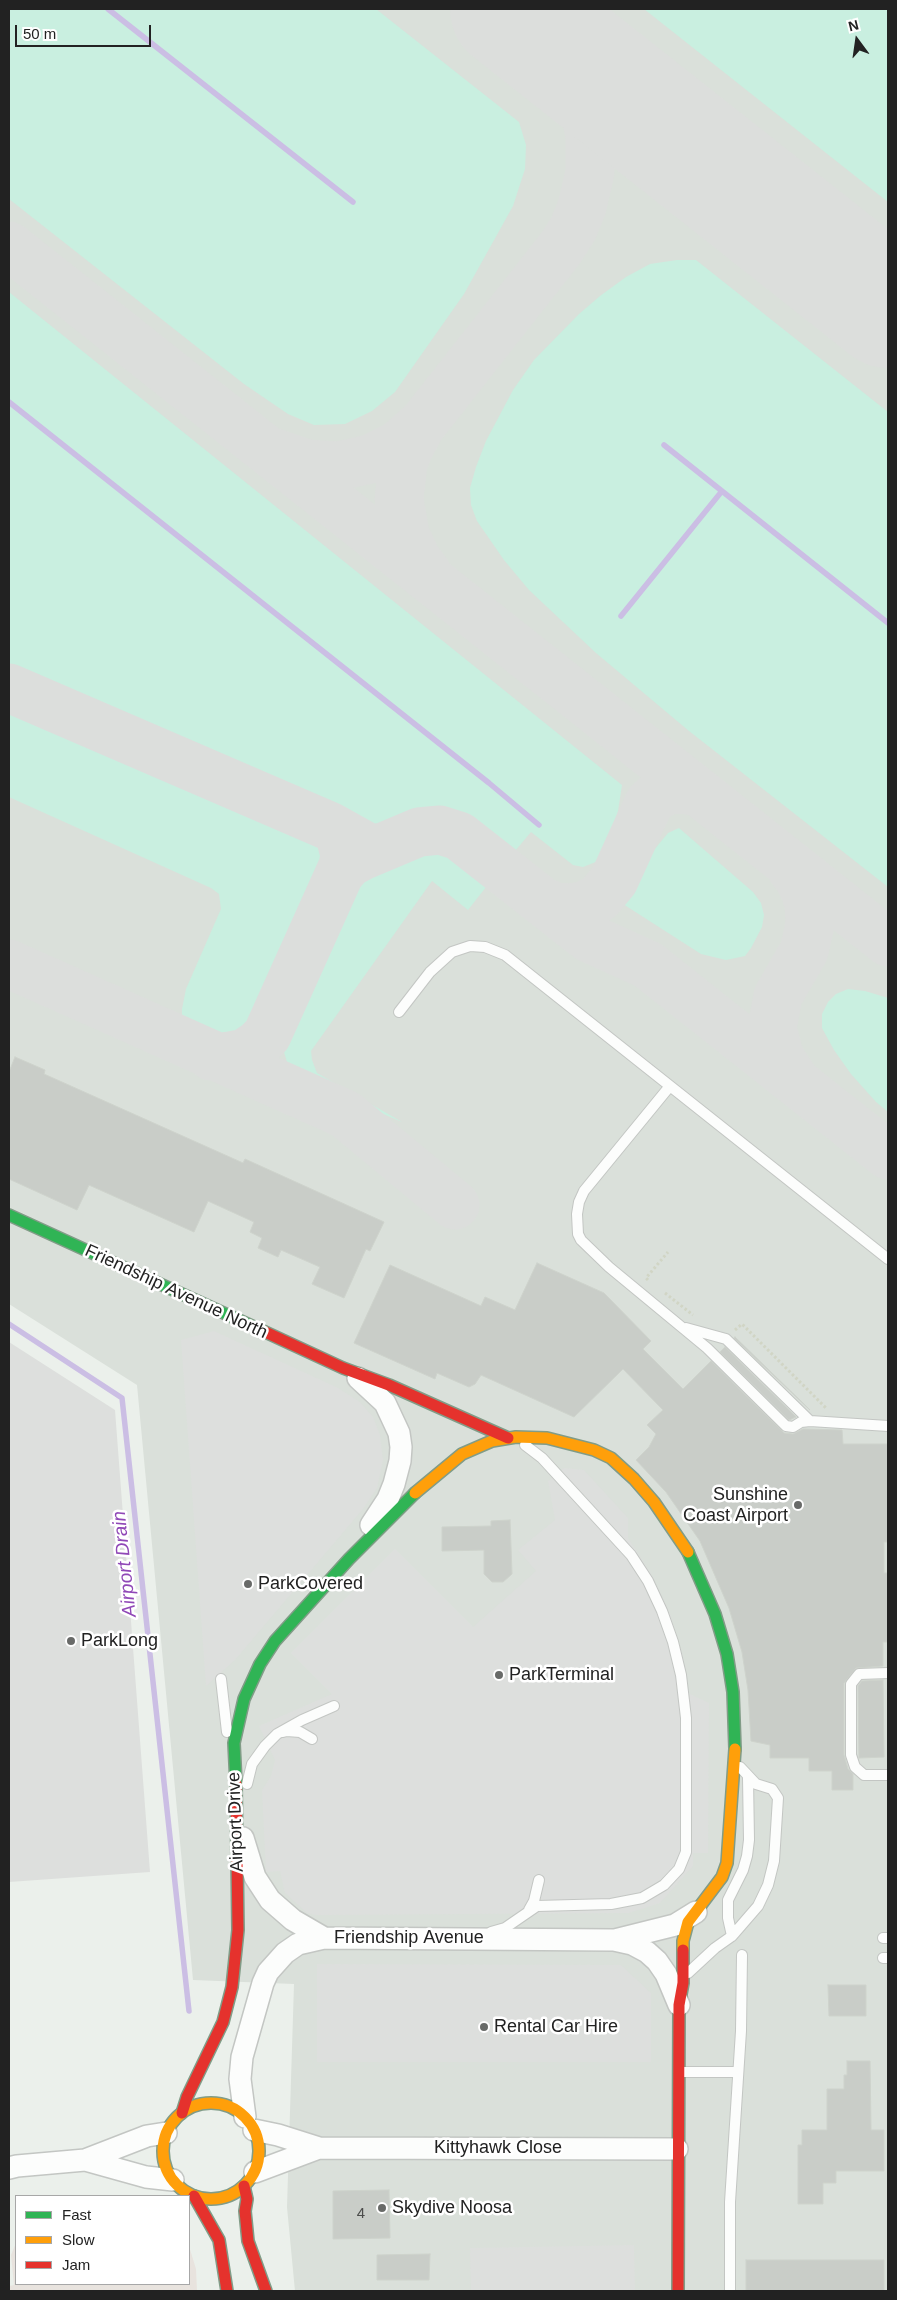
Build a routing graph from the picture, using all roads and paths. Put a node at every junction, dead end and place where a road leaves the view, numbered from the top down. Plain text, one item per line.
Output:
1 (399, 1012) dead end
2 (670, 1086) junction
3 (10, 1218) edge
4 (888, 1259) edge
5 (682, 1327) junction
6 (343, 1368) junction
7 (810, 1421) junction
8 (888, 1426) edge
9 (508, 1438) junction
10 (349, 1559) junction
11 (888, 1673) edge
12 (221, 1679) dead end
13 (334, 1706) dead end
14 (277, 1734) junction
15 (312, 1739) dead end
16 (735, 1760) junction
17 (888, 1774) edge
18 (748, 1778) junction
19 (234, 1780) junction
20 (238, 1823) junction
21 (539, 1880) dead end
22 (529, 1910) junction
23 (698, 1910) junction
24 (732, 1936) junction
25 (411, 1937) junction
26 (324, 1938) junction
27 (614, 1940) junction
28 (742, 1955) dead end
29 (683, 1983) junction
30 (679, 2005) junction
31 (679, 2072) junction
32 (737, 2072) junction
33 (182, 2113) junction
34 (250, 2123) junction
35 (166, 2133) junction
36 (319, 2148) junction
37 (678, 2149) junction
38 (85, 2160) junction
39 (9, 2168) edge
40 (250, 2179) junction
41 (173, 2180) junction
42 (194, 2196) junction
43 (227, 2291) edge
44 (266, 2291) edge
45 (678, 2291) edge
46 (730, 2291) edge

1 - 2 lane
2 - 4 lane
2 - 5 lane
3 - 6 street, Friendship Avenue North
5 - 7 lane
5 - 7 lane
6 - 9 street, Friendship Avenue North
6 - 10 street, Friendship Avenue North
7 - 8 lane
9 - 10 street, Friendship Avenue
9 - 16 street, Friendship Avenue
9 - 22 lane
10 - 19 street, Airport Drive
11 - 17 lane
12 - 19 lane
13 - 14 lane
14 - 15 lane
14 - 20 lane
16 - 18 lane
16 - 23 street, Friendship Avenue
18 - 24 lane
18 - 24 lane
19 - 20 street, Airport Drive
20 - 26 street, Friendship Avenue
20 - 33 street, Airport Drive
21 - 22 lane
22 - 25 lane
23 - 27 street, Friendship Avenue
23 - 29 street, Friendship Avenue
24 - 29 lane
25 - 26 street, Friendship Avenue
25 - 27 street, Friendship Avenue
26 - 34 street
27 - 30 street, Friendship Avenue
28 - 32 lane
29 - 30 street, Friendship Avenue
30 - 31 street, Friendship Avenue
31 - 32 lane
31 - 37 street, Friendship Avenue
32 - 46 lane
33 - 34 street
33 - 35 street
34 - 36 street, Kittyhawk Close
34 - 40 street
35 - 38 street
35 - 41 street
36 - 37 street, Kittyhawk Close
36 - 40 street, Kittyhawk Close
37 - 45 street, Friendship Avenue
38 - 39 street
38 - 41 street
40 - 42 street
40 - 44 street
41 - 42 street
42 - 43 street

